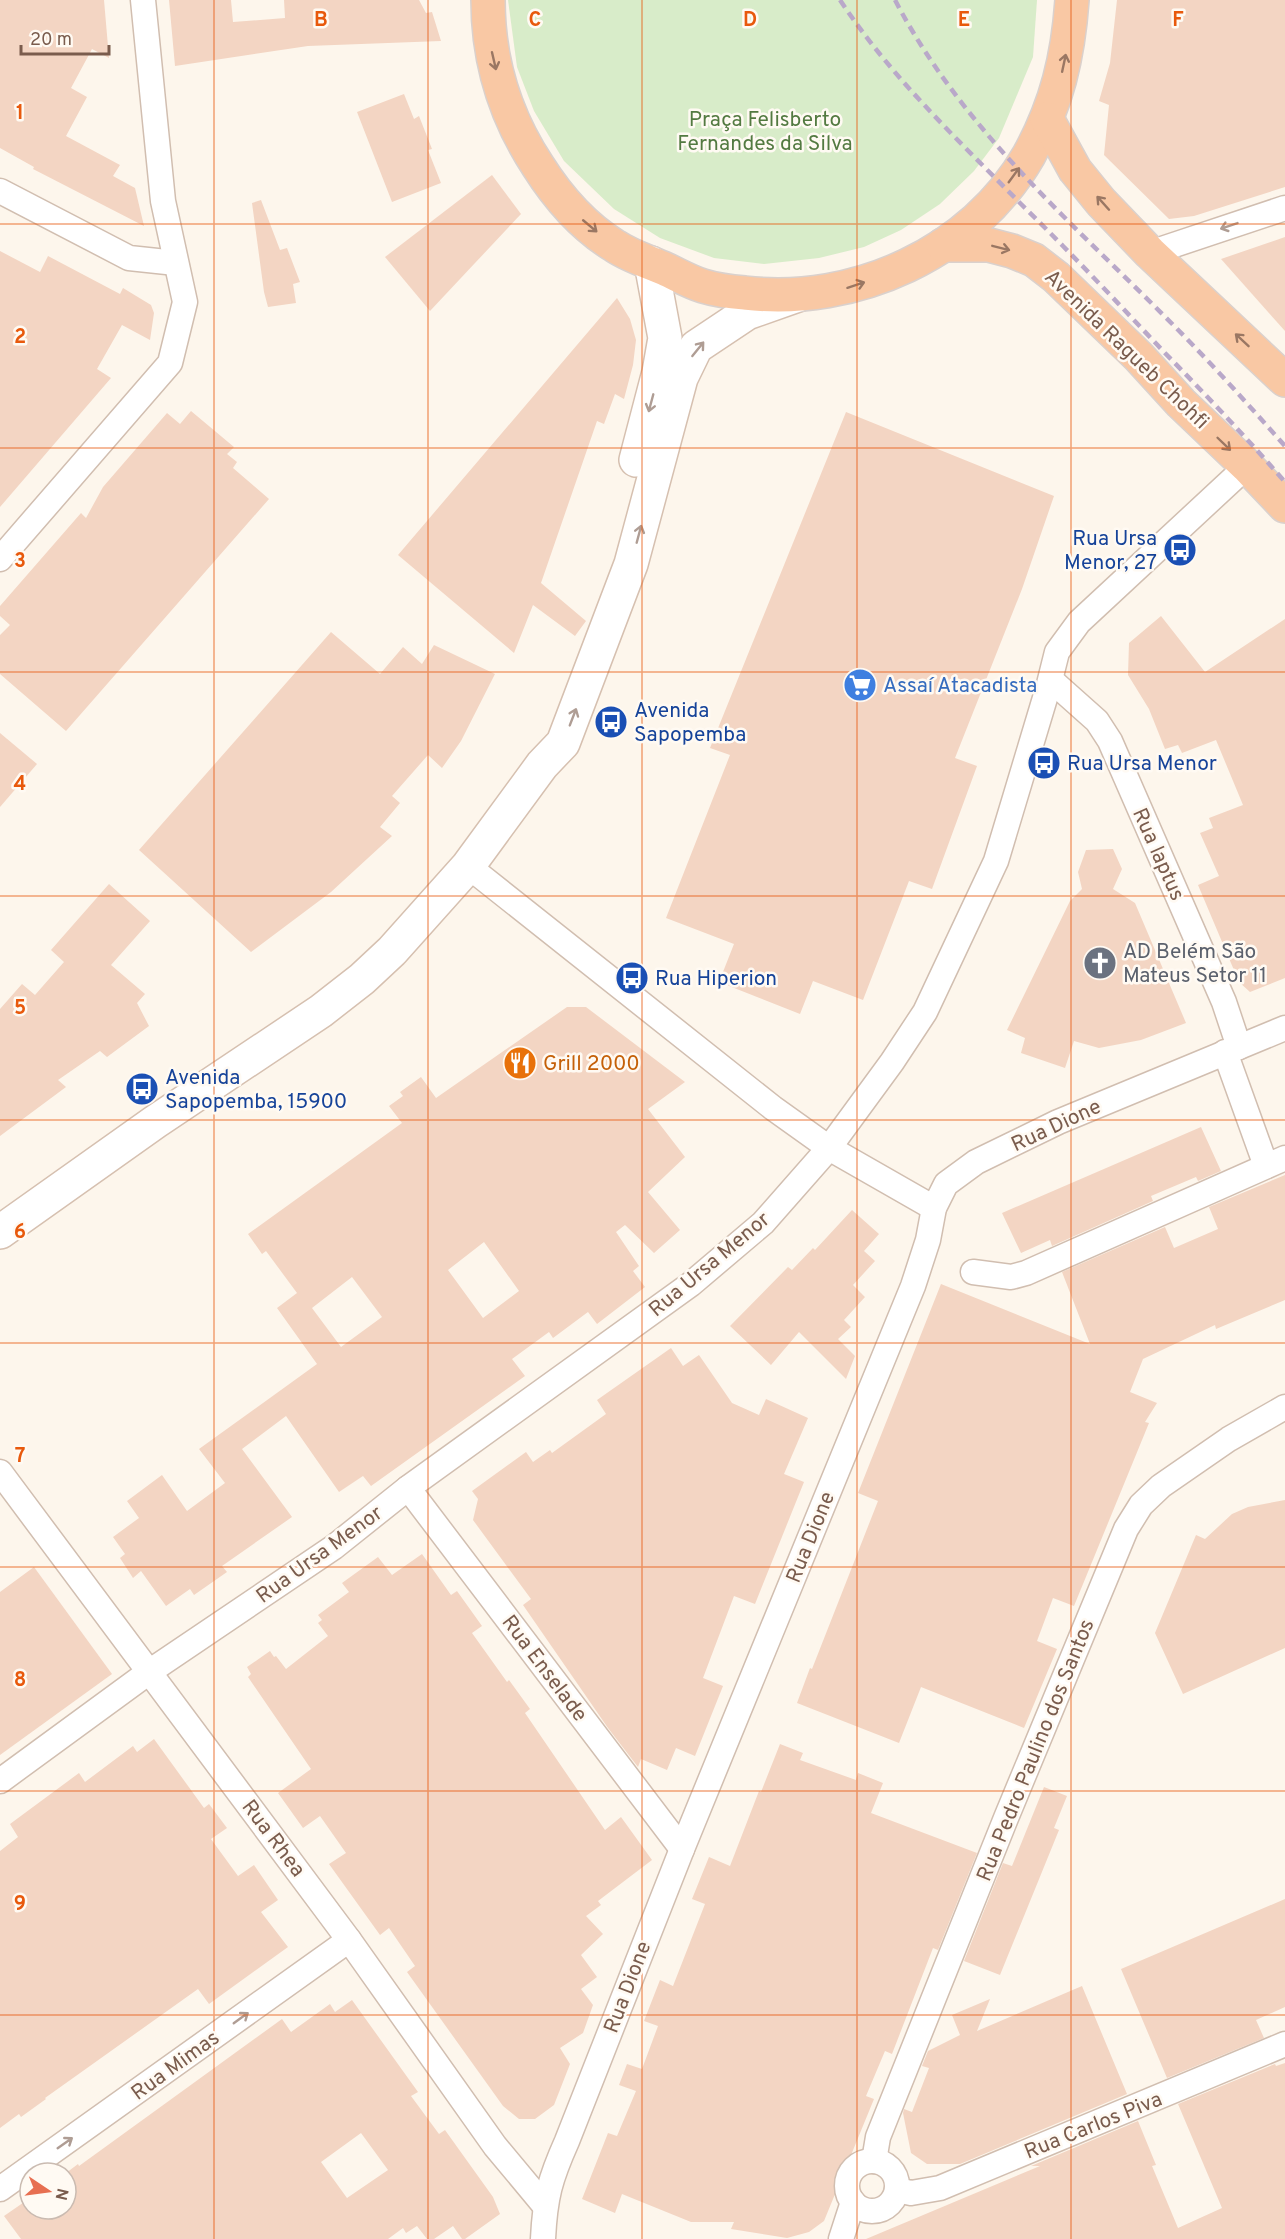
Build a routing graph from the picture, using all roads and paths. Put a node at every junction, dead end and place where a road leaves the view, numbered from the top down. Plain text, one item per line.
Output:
1 (143, 0) edge
2 (1072, 0) edge
3 (487, 1) edge
4 (1047, 119) junction
5 (0, 191) edge
6 (1285, 208) edge
7 (943, 245) junction
8 (1150, 253) junction
9 (177, 262) junction
10 (651, 263) junction
11 (798, 295) junction
12 (1285, 380) edge
13 (1247, 466) junction
14 (1285, 506) edge
15 (0, 559) edge
16 (1051, 680) junction
17 (542, 765) junction
18 (468, 866) junction
19 (1285, 1028) edge
20 (1232, 1049) junction
21 (829, 1148) junction
22 (1276, 1162) edge
23 (934, 1208) junction
24 (0, 1232) edge
25 (973, 1272) dead end
26 (1285, 1407) edge
27 (0, 1472) edge
28 (408, 1488) junction
29 (149, 1672) junction
30 (0, 1781) edge
31 (682, 1849) junction
32 (349, 1940) junction
33 (1285, 2043) edge
34 (874, 2161) junction
35 (0, 2189) edge
36 (897, 2190) junction
37 (853, 2202) junction
38 (545, 2206) junction
39 (543, 2239) edge
40 (841, 2239) edge

1 - 9 street
4 -> 2 highway
3 -> 10 highway
7 -> 4 highway
8 -> 4 highway
5 - 9 street
6 -> 8 street
11 -> 7 highway
7 -> 13 highway, Avenida Ragueb Chohfi
12 -> 8 highway
9 - 15 street
10 - 11 highway
10 -> 17 main road
17 -> 11 main road
13 - 14 highway, Avenida Ragueb Chohfi
13 - 16 street, Rua Ursa Menor
16 - 20 street, Rua Iaptus
16 - 21 street, Rua Ursa Menor
17 - 18 main road
18 - 21 street
18 - 24 main road
19 - 20 street, Rua Dione
20 - 22 street, Rua Iaptus
20 - 23 street, Rua Dione
21 - 23 street
21 - 28 street, Rua Ursa Menor
22 - 25 street
23 - 31 street, Rua Dione
26 - 34 street, Rua Pedro Paulino dos Santos
27 - 29 street, Rua Rhea
28 - 29 street, Rua Ursa Menor
28 - 31 street, Rua Enselade
29 - 30 street, Rua Ursa Menor
29 - 32 street, Rua Rhea
31 - 38 street, Rua Dione
35 -> 32 street, Rua Mimas
32 - 38 street, Rua Rhea
33 - 36 street, Rua Carlos Piva
34 - 36 street
34 - 37 street
36 - 37 street
37 - 40 street
38 - 39 street, Rua Dione

